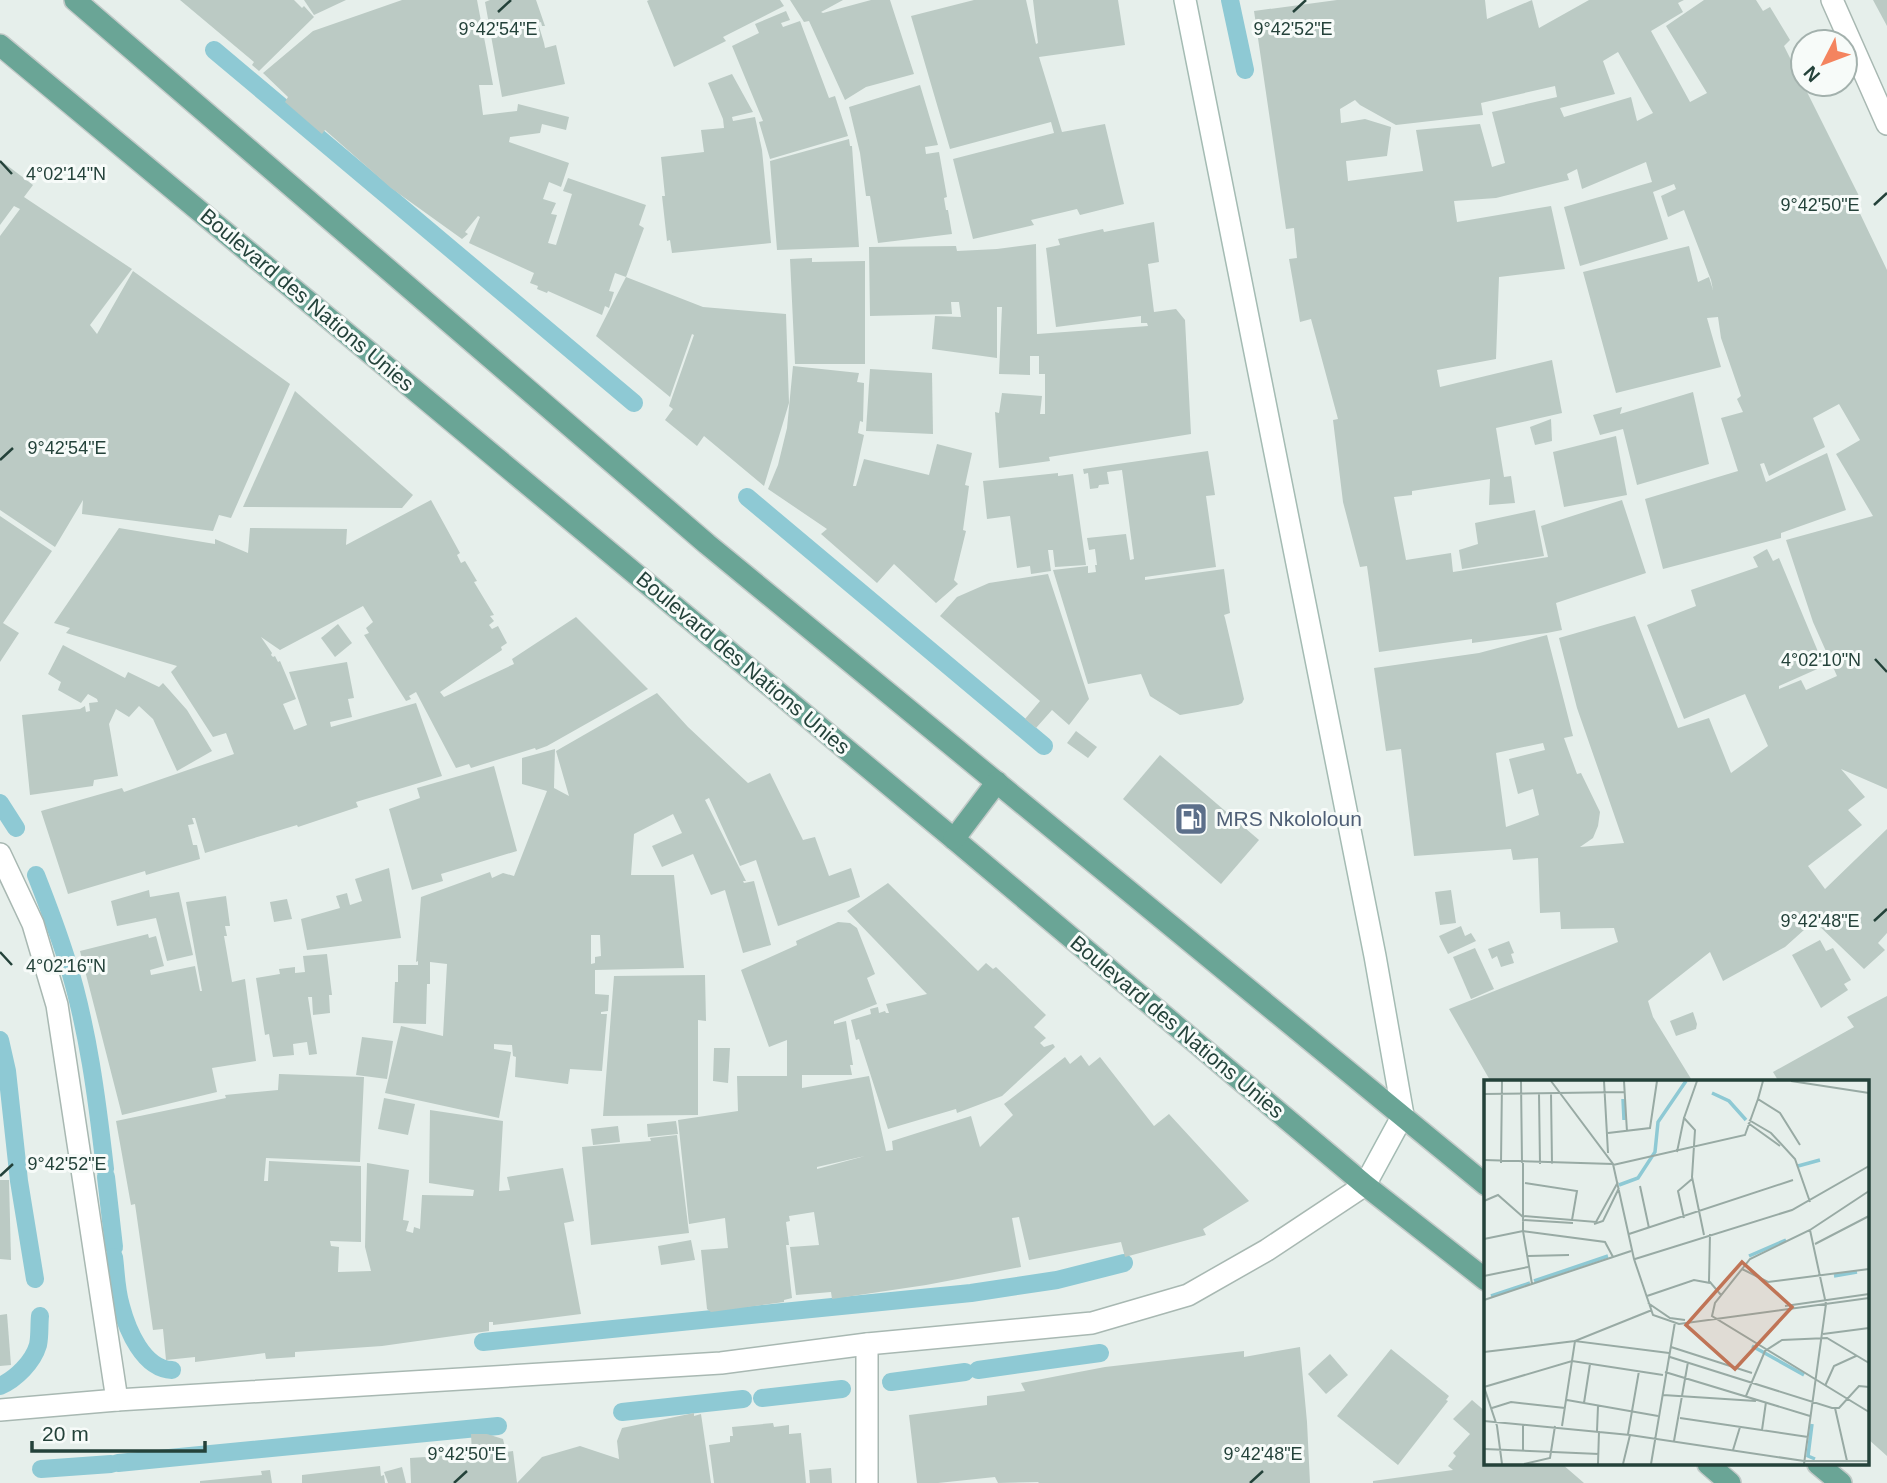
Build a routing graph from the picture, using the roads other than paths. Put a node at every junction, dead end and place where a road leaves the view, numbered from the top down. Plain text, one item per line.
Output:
1 (75, 0) edge
2 (1185, 0) edge
3 (1832, 0) edge
4 (0, 45) edge
5 (1887, 124) edge
6 (997, 782) junction
7 (954, 839) junction
8 (0, 854) edge
9 (1403, 1115) junction
10 (1484, 1183) edge
11 (1364, 1185) junction
12 (1484, 1278) edge
13 (867, 1344) junction
14 (117, 1400) junction
15 (0, 1410) edge
16 (1710, 1466) edge
17 (1820, 1466) edge
18 (867, 1483) edge
19 (1730, 1483) edge
20 (1841, 1483) edge

1 - 6 main road
2 - 9 street
3 - 5 street
4 - 7 main road, Boulevard des Nations Unies
6 - 7 main road
6 - 9 main road
7 - 11 main road, Boulevard des Nations Unies
8 - 14 street
9 - 10 main road
9 - 11 street
11 - 12 main road, Boulevard des Nations Unies
11 - 13 street
13 - 14 street
13 - 18 street
14 - 15 street
16 - 19 main road
17 - 20 main road

